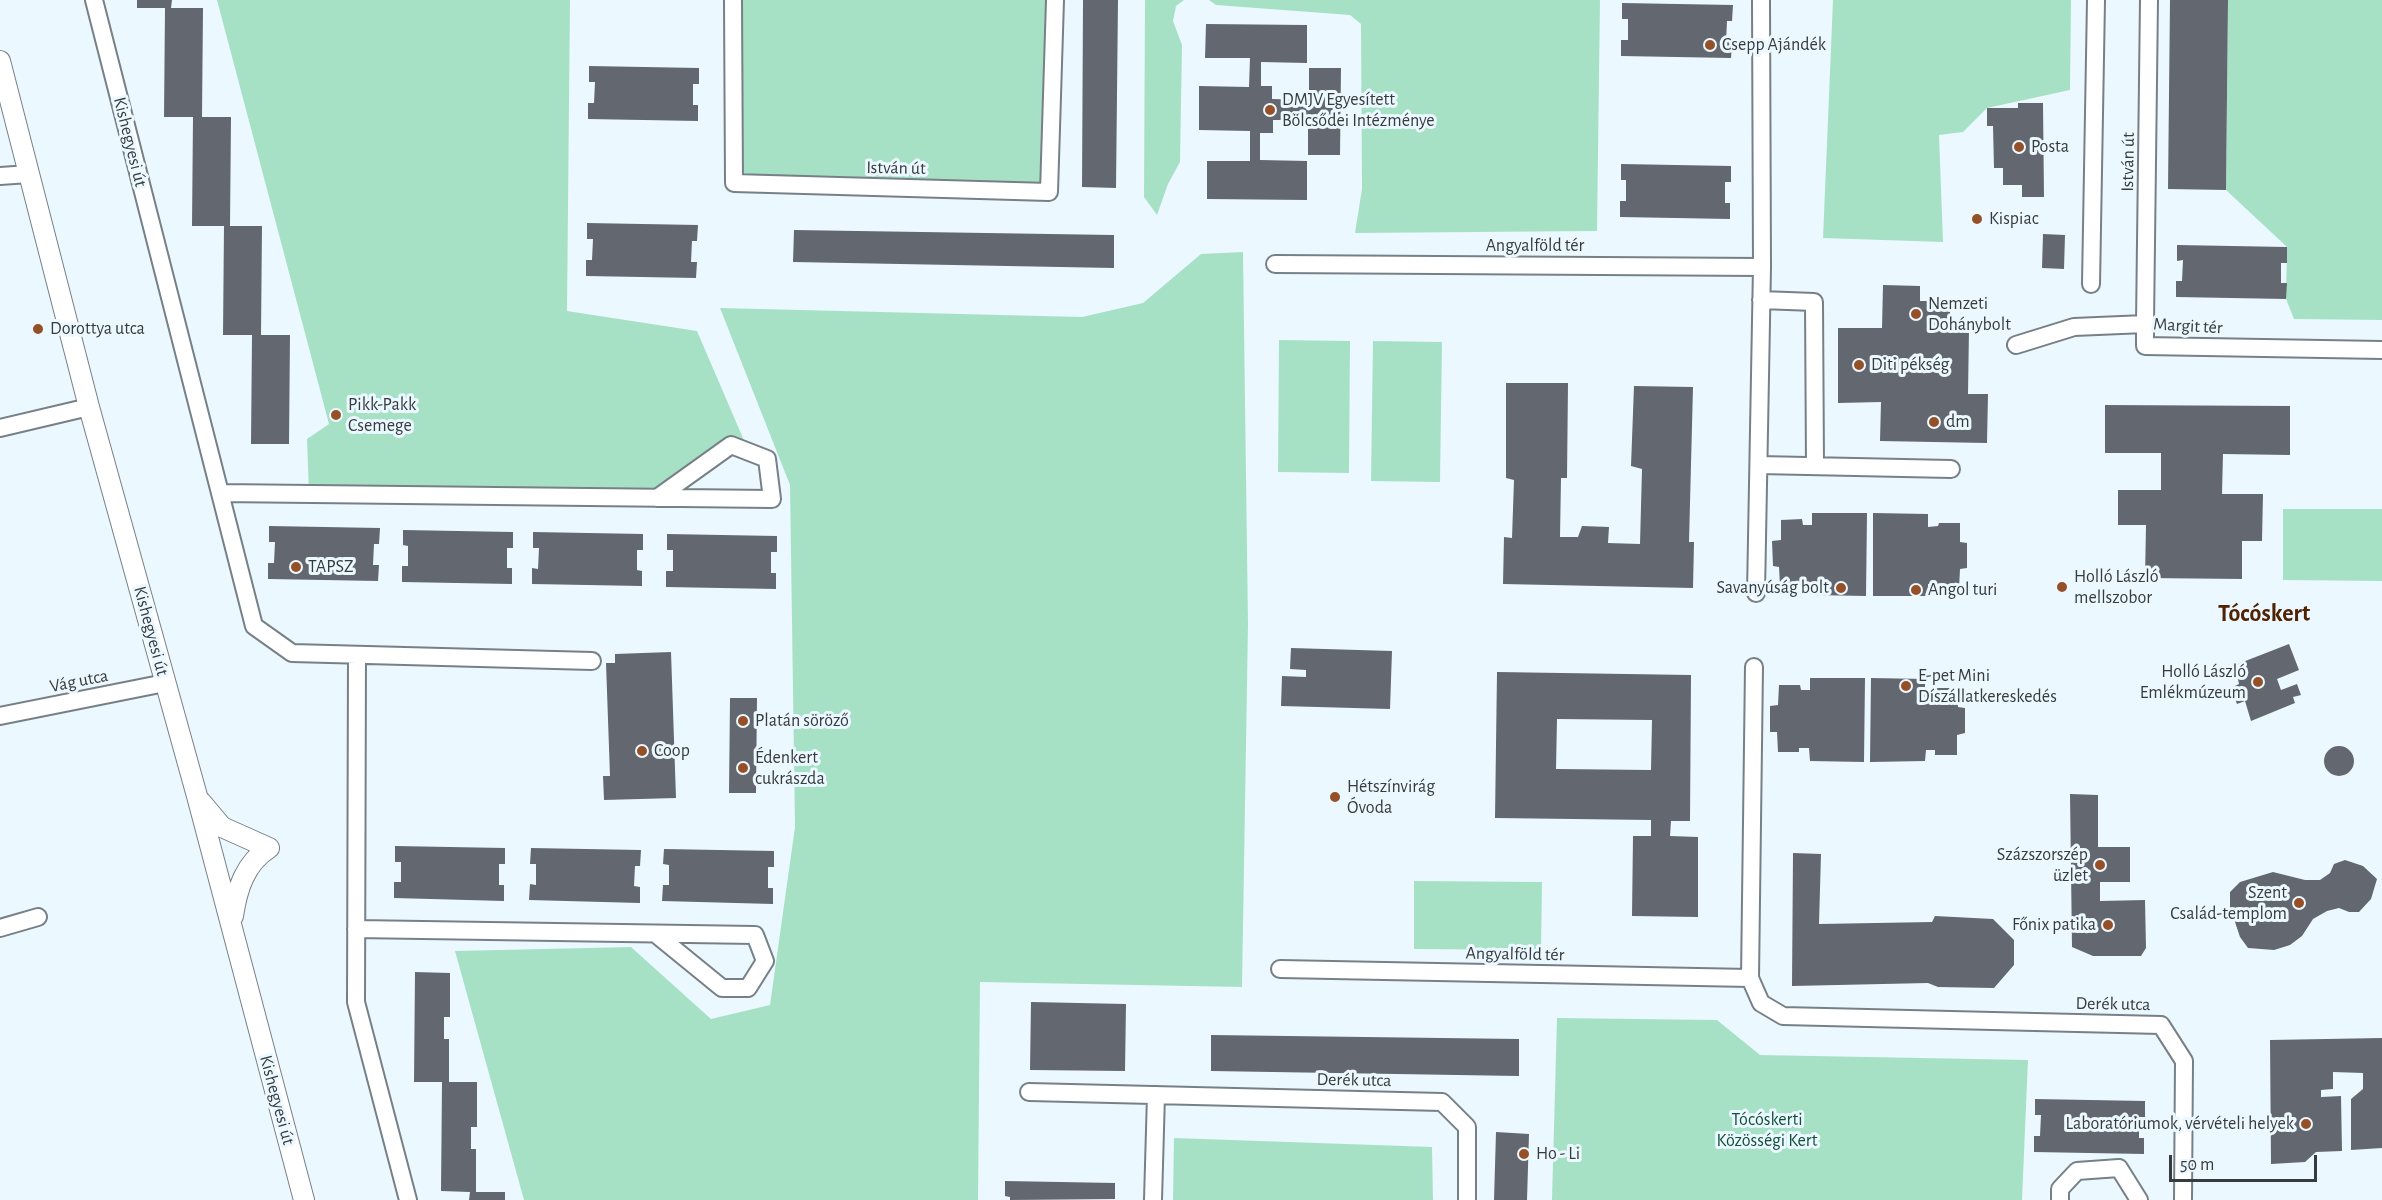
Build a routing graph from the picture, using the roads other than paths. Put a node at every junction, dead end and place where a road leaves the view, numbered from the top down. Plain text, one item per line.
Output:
1 (94, 0) edge
2 (733, 0) edge
3 (1055, 0) edge
4 (1761, 0) edge
5 (2096, 0) edge
6 (2149, 0) edge
7 (0, 61) edge
8 (29, 174) junction
9 (0, 176) edge
10 (1275, 264) dead end
11 (1762, 267) junction
12 (2091, 284) dead end
13 (1761, 300) junction
14 (2145, 324) junction
15 (2016, 345) dead end
16 (2382, 350) edge
17 (89, 407) junction
18 (0, 428) edge
19 (1759, 465) junction
20 (1815, 466) junction
21 (1951, 469) dead end
22 (220, 493) junction
23 (657, 498) junction
24 (1756, 594) dead end
25 (357, 657) junction
26 (592, 661) dead end
27 (1754, 667) dead end
28 (165, 684) junction
29 (0, 717) edge
30 (197, 796) junction
31 (38, 918) dead end
32 (231, 924) junction
33 (0, 928) edge
34 (356, 929) junction
35 (657, 935) junction
36 (1280, 969) dead end
37 (1749, 978) junction
38 (1029, 1092) dead end
39 (1156, 1095) junction
40 (304, 1200) edge
41 (408, 1200) edge
42 (1153, 1200) edge
43 (1467, 1200) edge
44 (2060, 1200) edge
45 (2139, 1200) edge
46 (2183, 1200) edge

1 - 22 street, Kishegyesi út
2 - 3 street, István út
4 - 11 street
5 - 12 street, István út
6 - 14 street, István út
7 - 8 street, Kishegyesi út
8 - 9 street
8 - 17 street, Kishegyesi út
10 - 11 street, Angyalföld tér
11 - 13 street
13 - 19 street
13 - 20 street
14 - 15 street, Margit tér
14 - 16 street, Margit tér
17 - 18 street
17 - 28 street, Kishegyesi út
19 - 20 street
19 - 24 street
20 - 21 street
22 - 23 street
22 - 25 street, Kishegyesi út
23 - 23 street
25 - 26 street, Kishegyesi út
25 - 34 street
27 - 37 street
28 - 29 street, Vág utca
28 - 30 street, Kishegyesi út
30 - 32 street, Kishegyesi út
30 - 32 street
31 - 33 street
32 - 40 street, Kishegyesi út
34 - 35 street
34 - 41 street
35 - 35 street
36 - 37 street, Angyalföld tér
37 - 46 street, Derék utca
38 - 39 street, Derék utca
39 - 42 street
39 - 43 street, Derék utca
44 - 45 street

